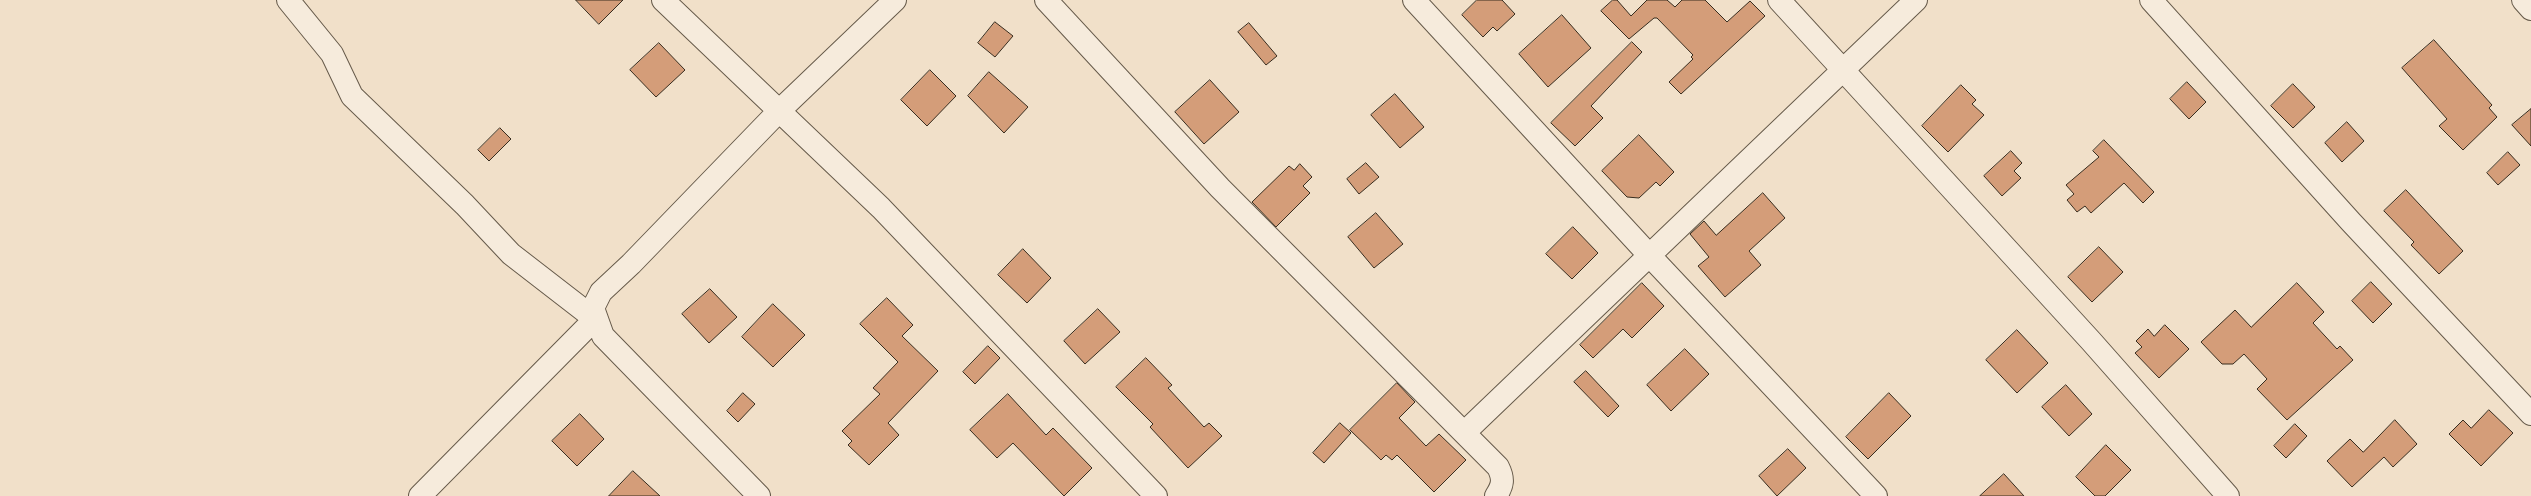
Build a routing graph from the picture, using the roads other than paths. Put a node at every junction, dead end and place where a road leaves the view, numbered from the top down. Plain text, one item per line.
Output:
1 (288, 0) edge
2 (664, 0) edge
3 (895, 0) edge
4 (1046, 0) edge
5 (1414, 0) edge
6 (1780, 0) edge
7 (1916, 0) edge
8 (2150, 0) edge
9 (2523, 0) edge
10 (2531, 9) edge
11 (1843, 71) junction
12 (779, 111) junction
13 (1649, 255) junction
14 (596, 319) junction
15 (2531, 414) edge
16 (1465, 432) junction
17 (420, 496) edge
18 (759, 496) edge
19 (1156, 496) edge
20 (1496, 496) edge
21 (1876, 496) edge
22 (2228, 496) edge

1 - 14 street
2 - 12 street
3 - 12 street
4 - 16 street
5 - 13 street
6 - 11 street
7 - 11 street
8 - 15 street
9 - 10 street
11 - 13 street
11 - 22 street
12 - 14 street
12 - 19 street
13 - 16 street
13 - 21 street
14 - 17 street
14 - 18 street
16 - 20 street

